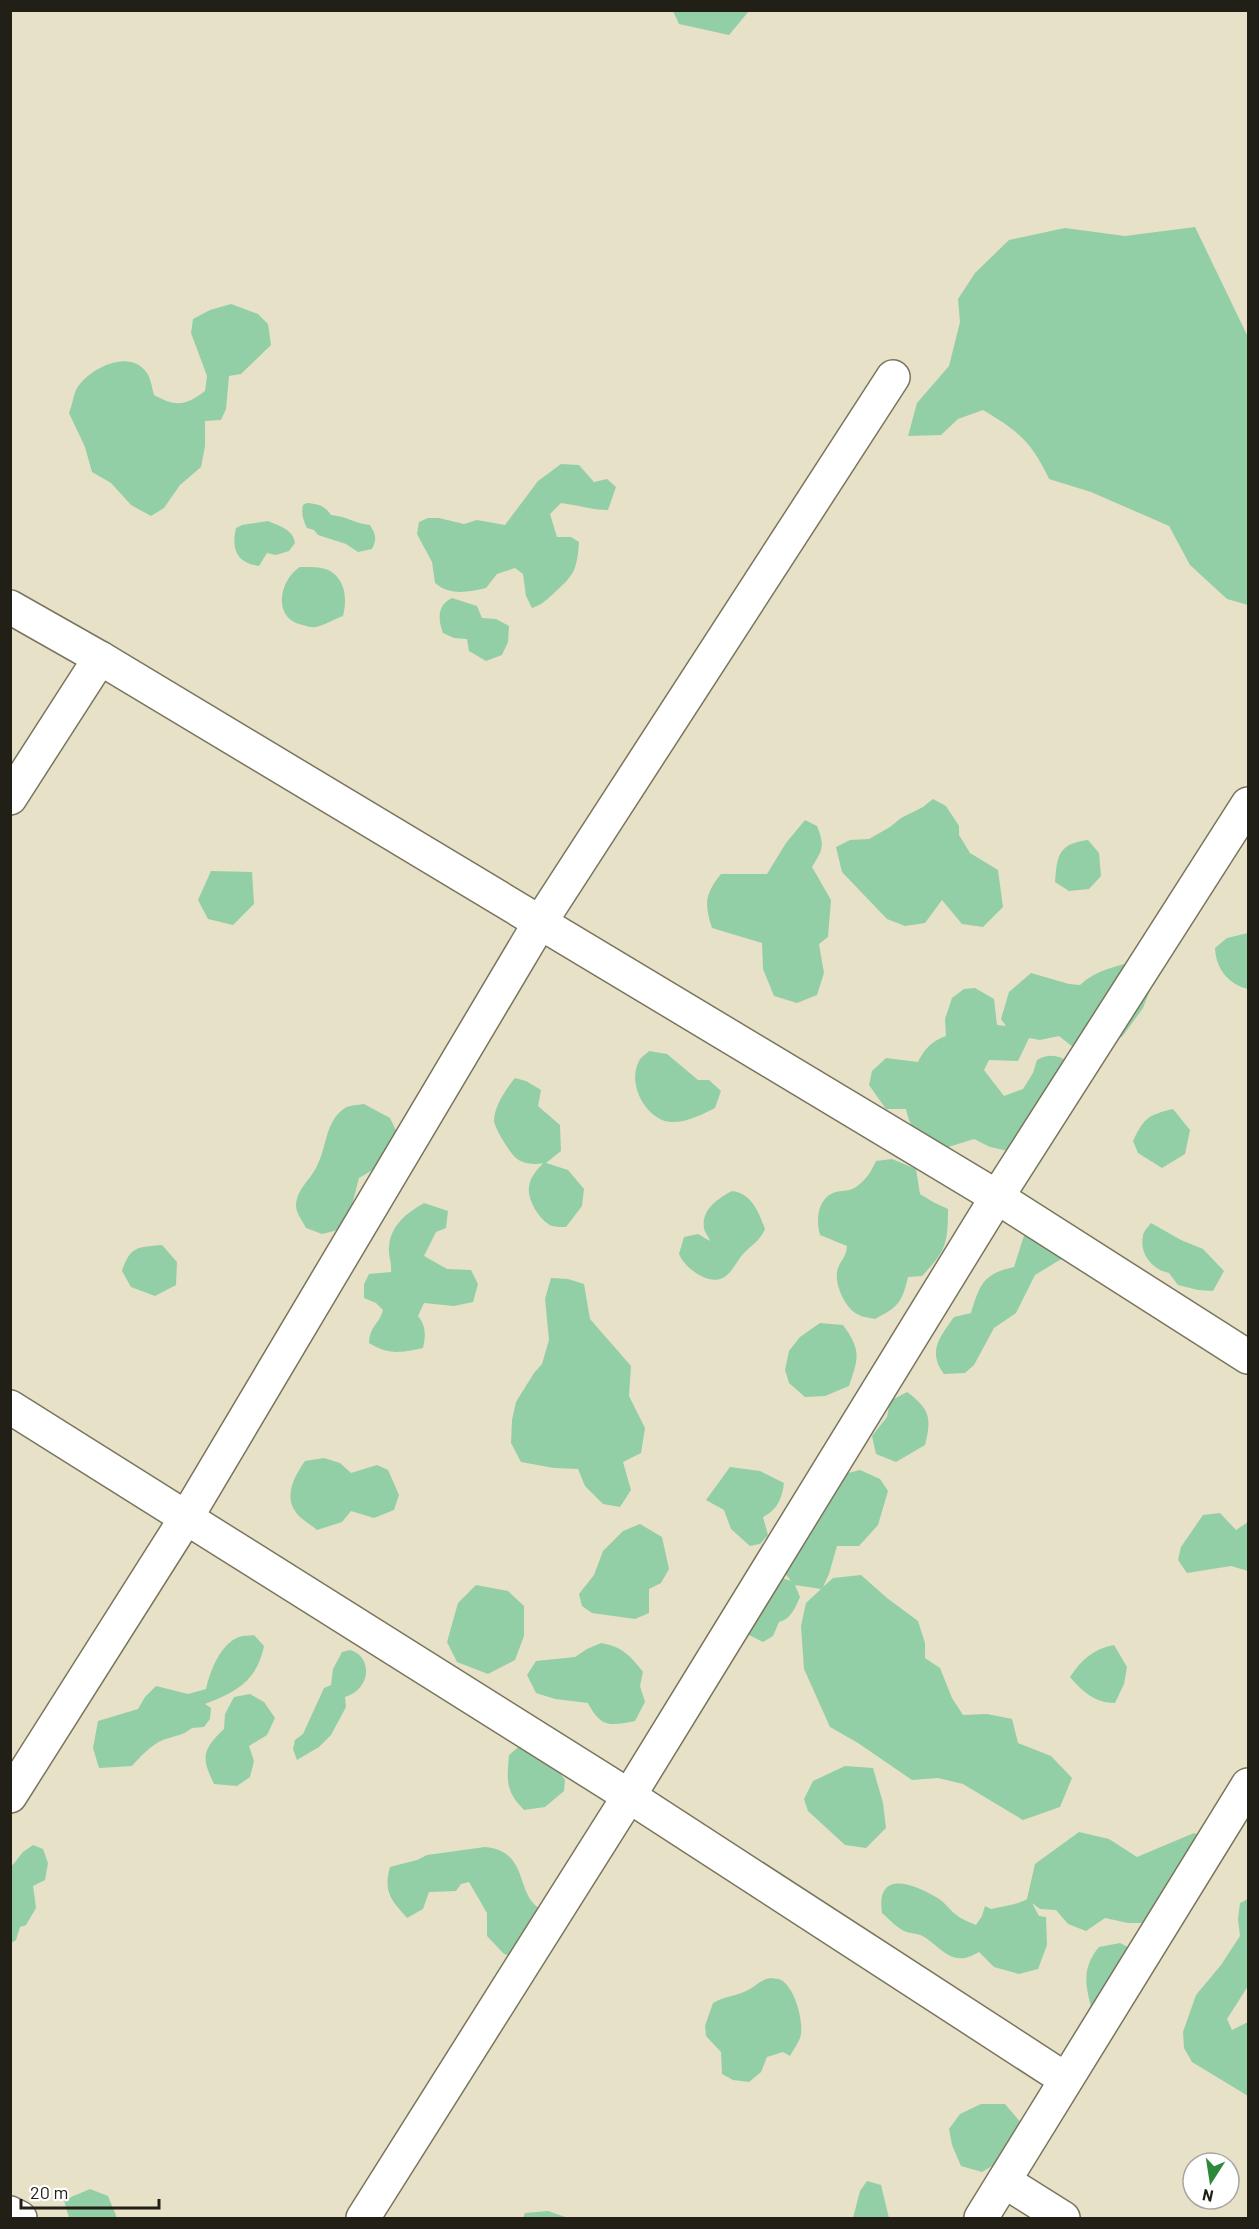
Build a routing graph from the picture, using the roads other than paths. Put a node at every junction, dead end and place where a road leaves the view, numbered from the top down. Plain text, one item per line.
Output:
1 (893, 376) dead end
2 (10, 607) edge
3 (100, 658) junction
4 (10, 798) edge
5 (1248, 804) edge
6 (539, 924) junction
7 (997, 1197) junction
8 (1248, 1357) edge
9 (10, 1407) edge
10 (186, 1518) junction
11 (1248, 1785) edge
12 (10, 1796) edge
13 (629, 1796) junction
14 (1065, 2079) junction
15 (1004, 2181) junction
16 (10, 2212) edge
17 (20, 2218) edge
18 (363, 2218) edge
19 (981, 2218) edge
20 (1063, 2218) edge

1 - 6 street
2 - 3 street
3 - 4 street
3 - 6 street
5 - 7 street
6 - 7 street
6 - 10 street
7 - 8 street
7 - 13 street
9 - 10 street
10 - 12 street
10 - 13 street
11 - 14 street
13 - 14 street
13 - 18 street
14 - 15 street
15 - 19 street
15 - 20 street
16 - 17 street

